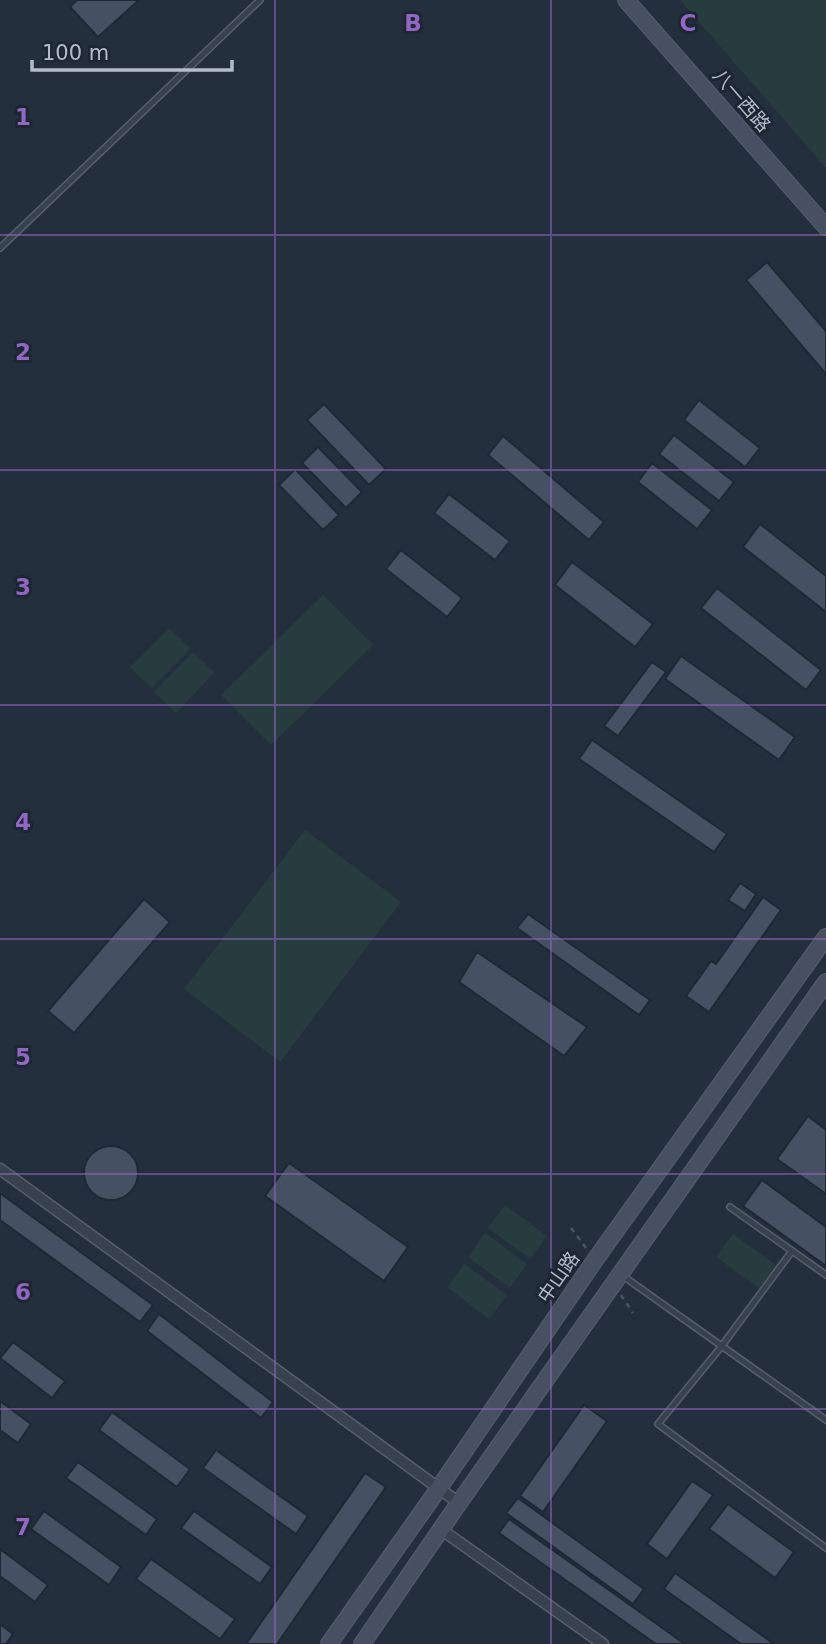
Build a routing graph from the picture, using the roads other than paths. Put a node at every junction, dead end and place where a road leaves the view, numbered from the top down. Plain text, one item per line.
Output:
1 (260, 0) edge
2 (626, 0) edge
3 (826, 227) edge
4 (0, 247) edge
5 (826, 937) edge
6 (826, 982) edge
7 (0, 1170) edge
8 (730, 1207) dead end
9 (792, 1251) junction
10 (621, 1274) junction
11 (826, 1275) edge
12 (721, 1347) junction
13 (826, 1420) edge
14 (439, 1488) junction
15 (459, 1503) junction
16 (442, 1530) junction
17 (826, 1548) edge
18 (329, 1644) edge
19 (362, 1644) edge
20 (603, 1644) edge

1 - 4 lane
2 - 3 main road, 八一西路
5 - 14 main road, 中山路
6 - 10 main road
7 - 14 street
8 - 9 lane
9 - 11 lane
9 - 12 lane
10 - 12 lane
10 - 15 main road
12 - 13 lane
12 - 17 lane
14 - 15 street
14 - 18 main road, 中山路
15 - 16 main road
16 - 19 main road
16 - 20 street

